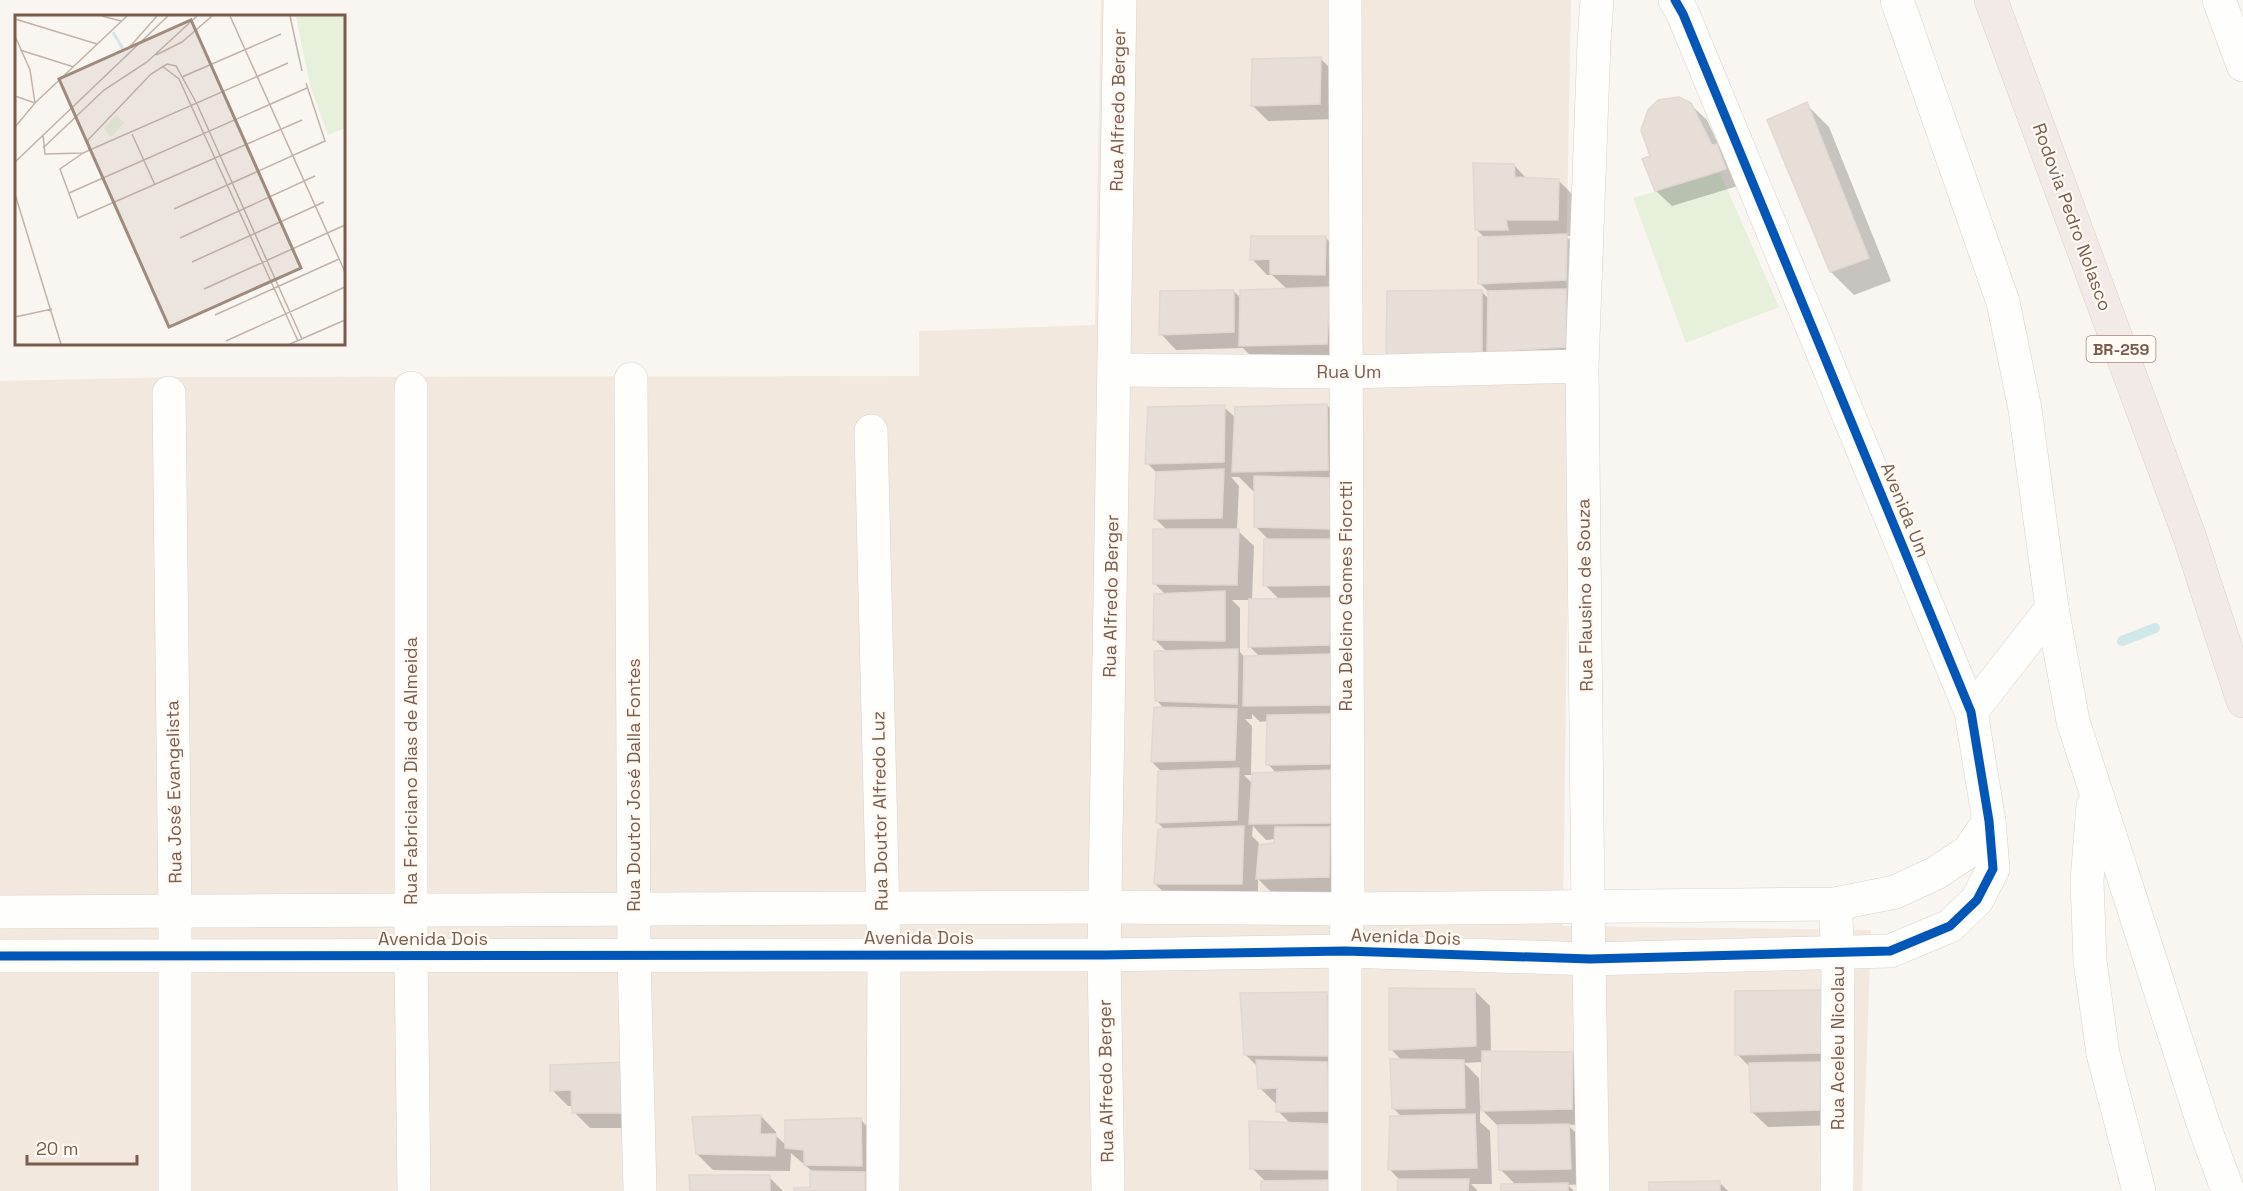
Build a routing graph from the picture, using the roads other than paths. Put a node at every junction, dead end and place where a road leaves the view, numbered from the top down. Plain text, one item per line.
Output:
1 (1120, 0) edge
2 (1345, 0) edge
3 (1597, 0) edge
4 (1675, 0) edge
5 (1897, 0) edge
6 (1991, 0) edge
7 (2219, 0) edge
8 (2243, 65) edge
9 (1582, 366) junction
10 (1114, 370) junction
11 (1345, 372) junction
12 (631, 379) dead end
13 (411, 388) dead end
14 (170, 393) dead end
15 (871, 431) dead end
16 (2190, 535) junction
17 (2052, 608) junction
18 (2243, 622) edge
19 (2243, 700) edge
20 (1971, 712) junction
21 (2094, 789) junction
22 (1989, 820) junction
23 (1835, 904) junction
24 (1105, 907) junction
25 (882, 908) junction
26 (1588, 908) junction
27 (634, 909) junction
28 (1348, 909) junction
29 (411, 910) junction
30 (175, 911) junction
31 (0, 912) edge
32 (1345, 951) junction
33 (1839, 953) junction
34 (884, 955) junction
35 (1104, 955) junction
36 (0, 956) edge
37 (176, 956) junction
38 (411, 956) junction
39 (634, 956) junction
40 (1590, 959) junction
41 (176, 1191) edge
42 (414, 1191) edge
43 (640, 1191) edge
44 (884, 1191) edge
45 (1108, 1191) edge
46 (1345, 1191) edge
47 (1593, 1191) edge
48 (1837, 1191) edge
49 (2139, 1191) edge
50 (2228, 1191) edge

1 - 10 street, Rua Alfredo Berger
2 - 11 street, Rua Delcino Gomes Fiorotti
3 - 9 street, Rua Flausino de Souza
4 - 20 street, Avenida Um
5 - 17 street
6 - 16 highway, Rodovia Pedro Nolasco / BR-259
7 - 8 street
9 - 11 street, Rua Um
9 - 26 street, Rua Flausino de Souza
10 - 11 street, Rua Um
10 - 24 street, Rua Alfredo Berger
11 - 28 street, Rua Delcino Gomes Fiorotti
12 - 27 street, Rua Doutor José Dalla Fontes
13 - 29 street, Rua Fabriciano Dias de Almeida
14 - 30 street, Rua José Evangelista
15 - 25 street, Rua Doutor Alfredo Luz
16 - 18 highway, Rodovia Pedro Nolasco / BR-259
16 - 19 highway, Rodovia Pedro Nolasco / BR-259
17 - 20 street
17 - 21 street
20 - 22 street, Avenida Um
21 - 49 street
21 - 50 street
22 - 23 street, Avenida Dois
22 - 33 street, Avenida Um
23 - 26 street, Avenida Dois
23 - 33 street, Rua Aceleu Nicolau
24 - 25 street, Avenida Dois
24 - 28 street, Avenida Dois
24 - 35 street, Rua Alfredo Berger
25 - 27 street, Avenida Dois
25 - 34 street, Rua Doutor Alfredo Luz
26 - 28 street, Avenida Dois
26 - 40 street, Rua Flausino de Souza
27 - 29 street, Avenida Dois
27 - 39 street, Rua Doutor José Dalla Fontes
28 - 32 street, Rua Delcino Gomes Fiorotti
29 - 30 street, Avenida Dois
29 - 38 street, Rua Fabriciano Dias de Almeida
30 - 31 street, Avenida Dois
30 - 37 street, Rua José Evangelista
32 - 35 street, Avenida Dois
32 - 40 street, Avenida Dois
32 - 46 street, Rua Delcino Gomes Fiorotti
33 - 40 street, Avenida Dois
33 - 48 street, Rua Aceleu Nicolau
34 - 35 street, Avenida Dois
34 - 39 street, Avenida Dois
34 - 44 street, Rua Doutor Alfredo Luz
35 - 45 street, Rua Alfredo Berger
36 - 37 street, Avenida Dois
37 - 38 street, Avenida Dois
37 - 41 street, Rua José Evangelista
38 - 39 street, Avenida Dois
38 - 42 street, Rua Fabriciano Dias de Almeida
39 - 43 street, Rua Doutor José Dalla Fontes
40 - 47 street, Rua Flausino de Souza

